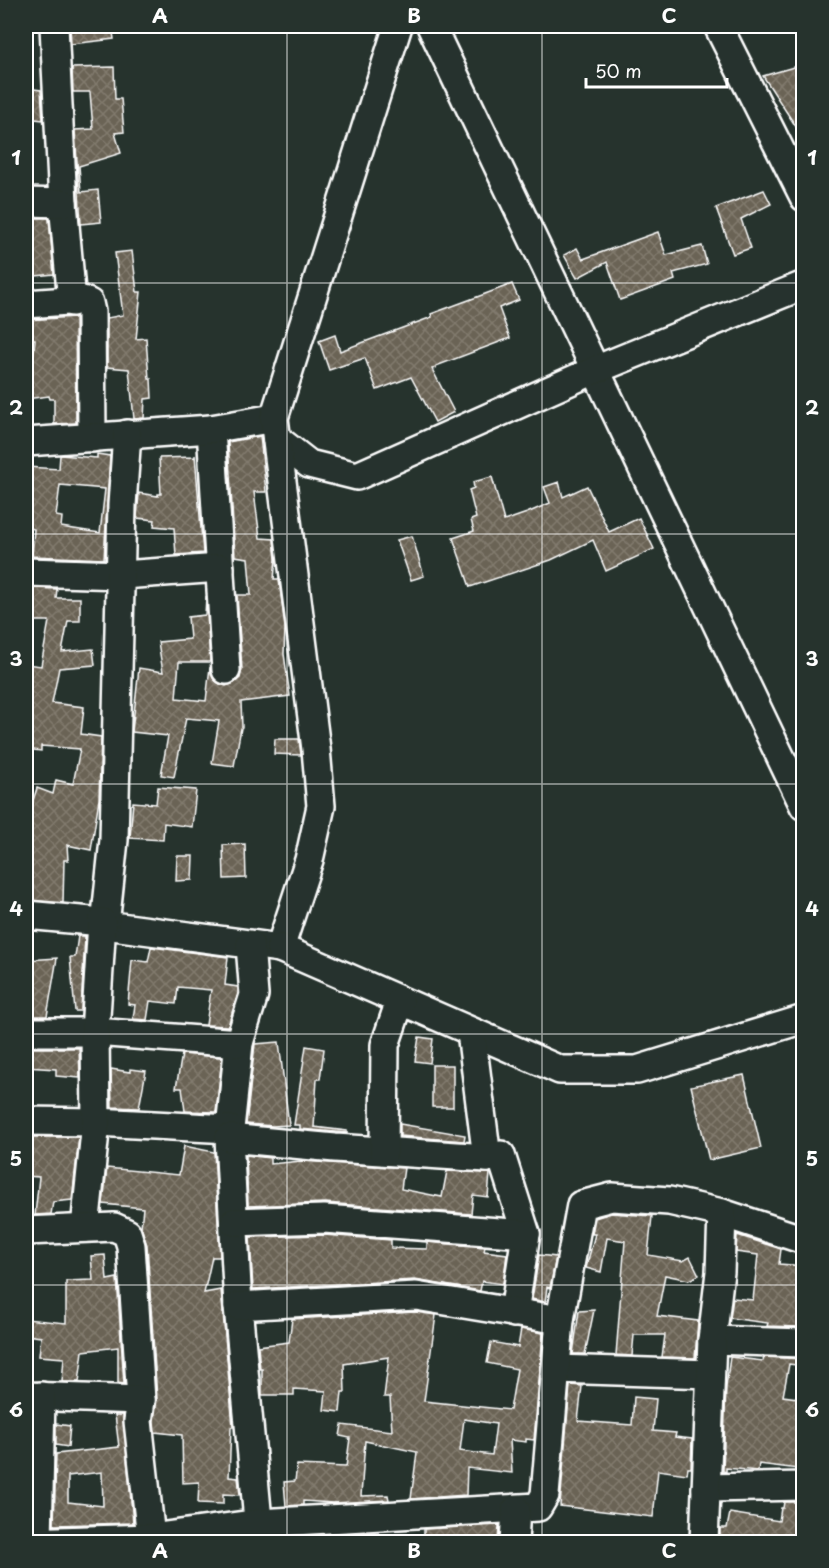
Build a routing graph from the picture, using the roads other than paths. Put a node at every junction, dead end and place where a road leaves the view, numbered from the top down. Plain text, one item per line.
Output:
1 (54, 26) edge
2 (398, 26) edge
3 (430, 26) edge
4 (718, 26) edge
5 (804, 197) edge
6 (26, 202) edge
7 (63, 203) junction
8 (804, 285) edge
9 (72, 302) junction
10 (26, 304) edge
11 (595, 370) junction
12 (275, 428) junction
13 (211, 429) junction
14 (127, 434) junction
15 (92, 438) junction
16 (26, 442) edge
17 (220, 568) junction
18 (26, 572) edge
19 (122, 575) junction
20 (226, 670) dead end
21 (804, 806) edge
22 (26, 915) edge
23 (103, 924) junction
24 (250, 945) junction
25 (280, 948) junction
26 (400, 1001) junction
27 (804, 1019) edge
28 (26, 1032) edge
29 (95, 1032) junction
30 (471, 1032) junction
31 (239, 1043) junction
32 (26, 1121) edge
33 (96, 1122) junction
34 (230, 1134) junction
35 (384, 1151) junction
36 (487, 1158) junction
37 (722, 1213) junction
38 (234, 1222) junction
39 (85, 1228) junction
40 (26, 1230) edge
41 (526, 1234) junction
42 (804, 1240) edge
43 (238, 1306) junction
44 (514, 1314) junction
45 (560, 1320) junction
46 (712, 1340) junction
47 (804, 1343) edge
48 (556, 1369) junction
49 (710, 1374) junction
50 (33, 1396) edge
51 (141, 1400) junction
52 (804, 1486) edge
53 (706, 1488) junction
54 (516, 1509) junction
55 (259, 1533) edge
56 (151, 1538) junction
57 (32, 1541) edge
58 (514, 1542) edge
59 (704, 1542) edge

1 - 7 street
2 - 12 street
3 - 11 street
4 - 5 street
6 - 7 street
7 - 9 street
8 - 11 street
9 - 10 street
9 - 15 street
11 - 12 street
11 - 21 street
12 - 13 street
12 - 25 street
13 - 14 street
13 - 17 street
14 - 15 street
14 - 19 street
15 - 16 street
17 - 19 street
17 - 20 street
18 - 19 street
19 - 23 street
22 - 23 street
23 - 24 street
23 - 29 street
24 - 25 street
24 - 31 street
25 - 26 street
26 - 30 street
26 - 35 street
27 - 30 street
28 - 29 street
29 - 31 street
29 - 33 street
30 - 36 street
31 - 34 street
32 - 33 street
33 - 34 street
33 - 39 street
34 - 35 street
34 - 38 street
35 - 36 street
36 - 41 street
37 - 42 street
37 - 45 street
37 - 46 street
38 - 41 street
38 - 43 street
39 - 40 street
39 - 51 street
41 - 44 street
43 - 44 street
43 - 55 street
44 - 45 street
45 - 48 street
46 - 47 street
46 - 49 street
48 - 49 street
48 - 54 street
49 - 53 street
50 - 51 street
50 - 57 street
51 - 56 street
52 - 53 street
53 - 59 street
54 - 55 street
54 - 58 street
55 - 56 street
56 - 57 street

